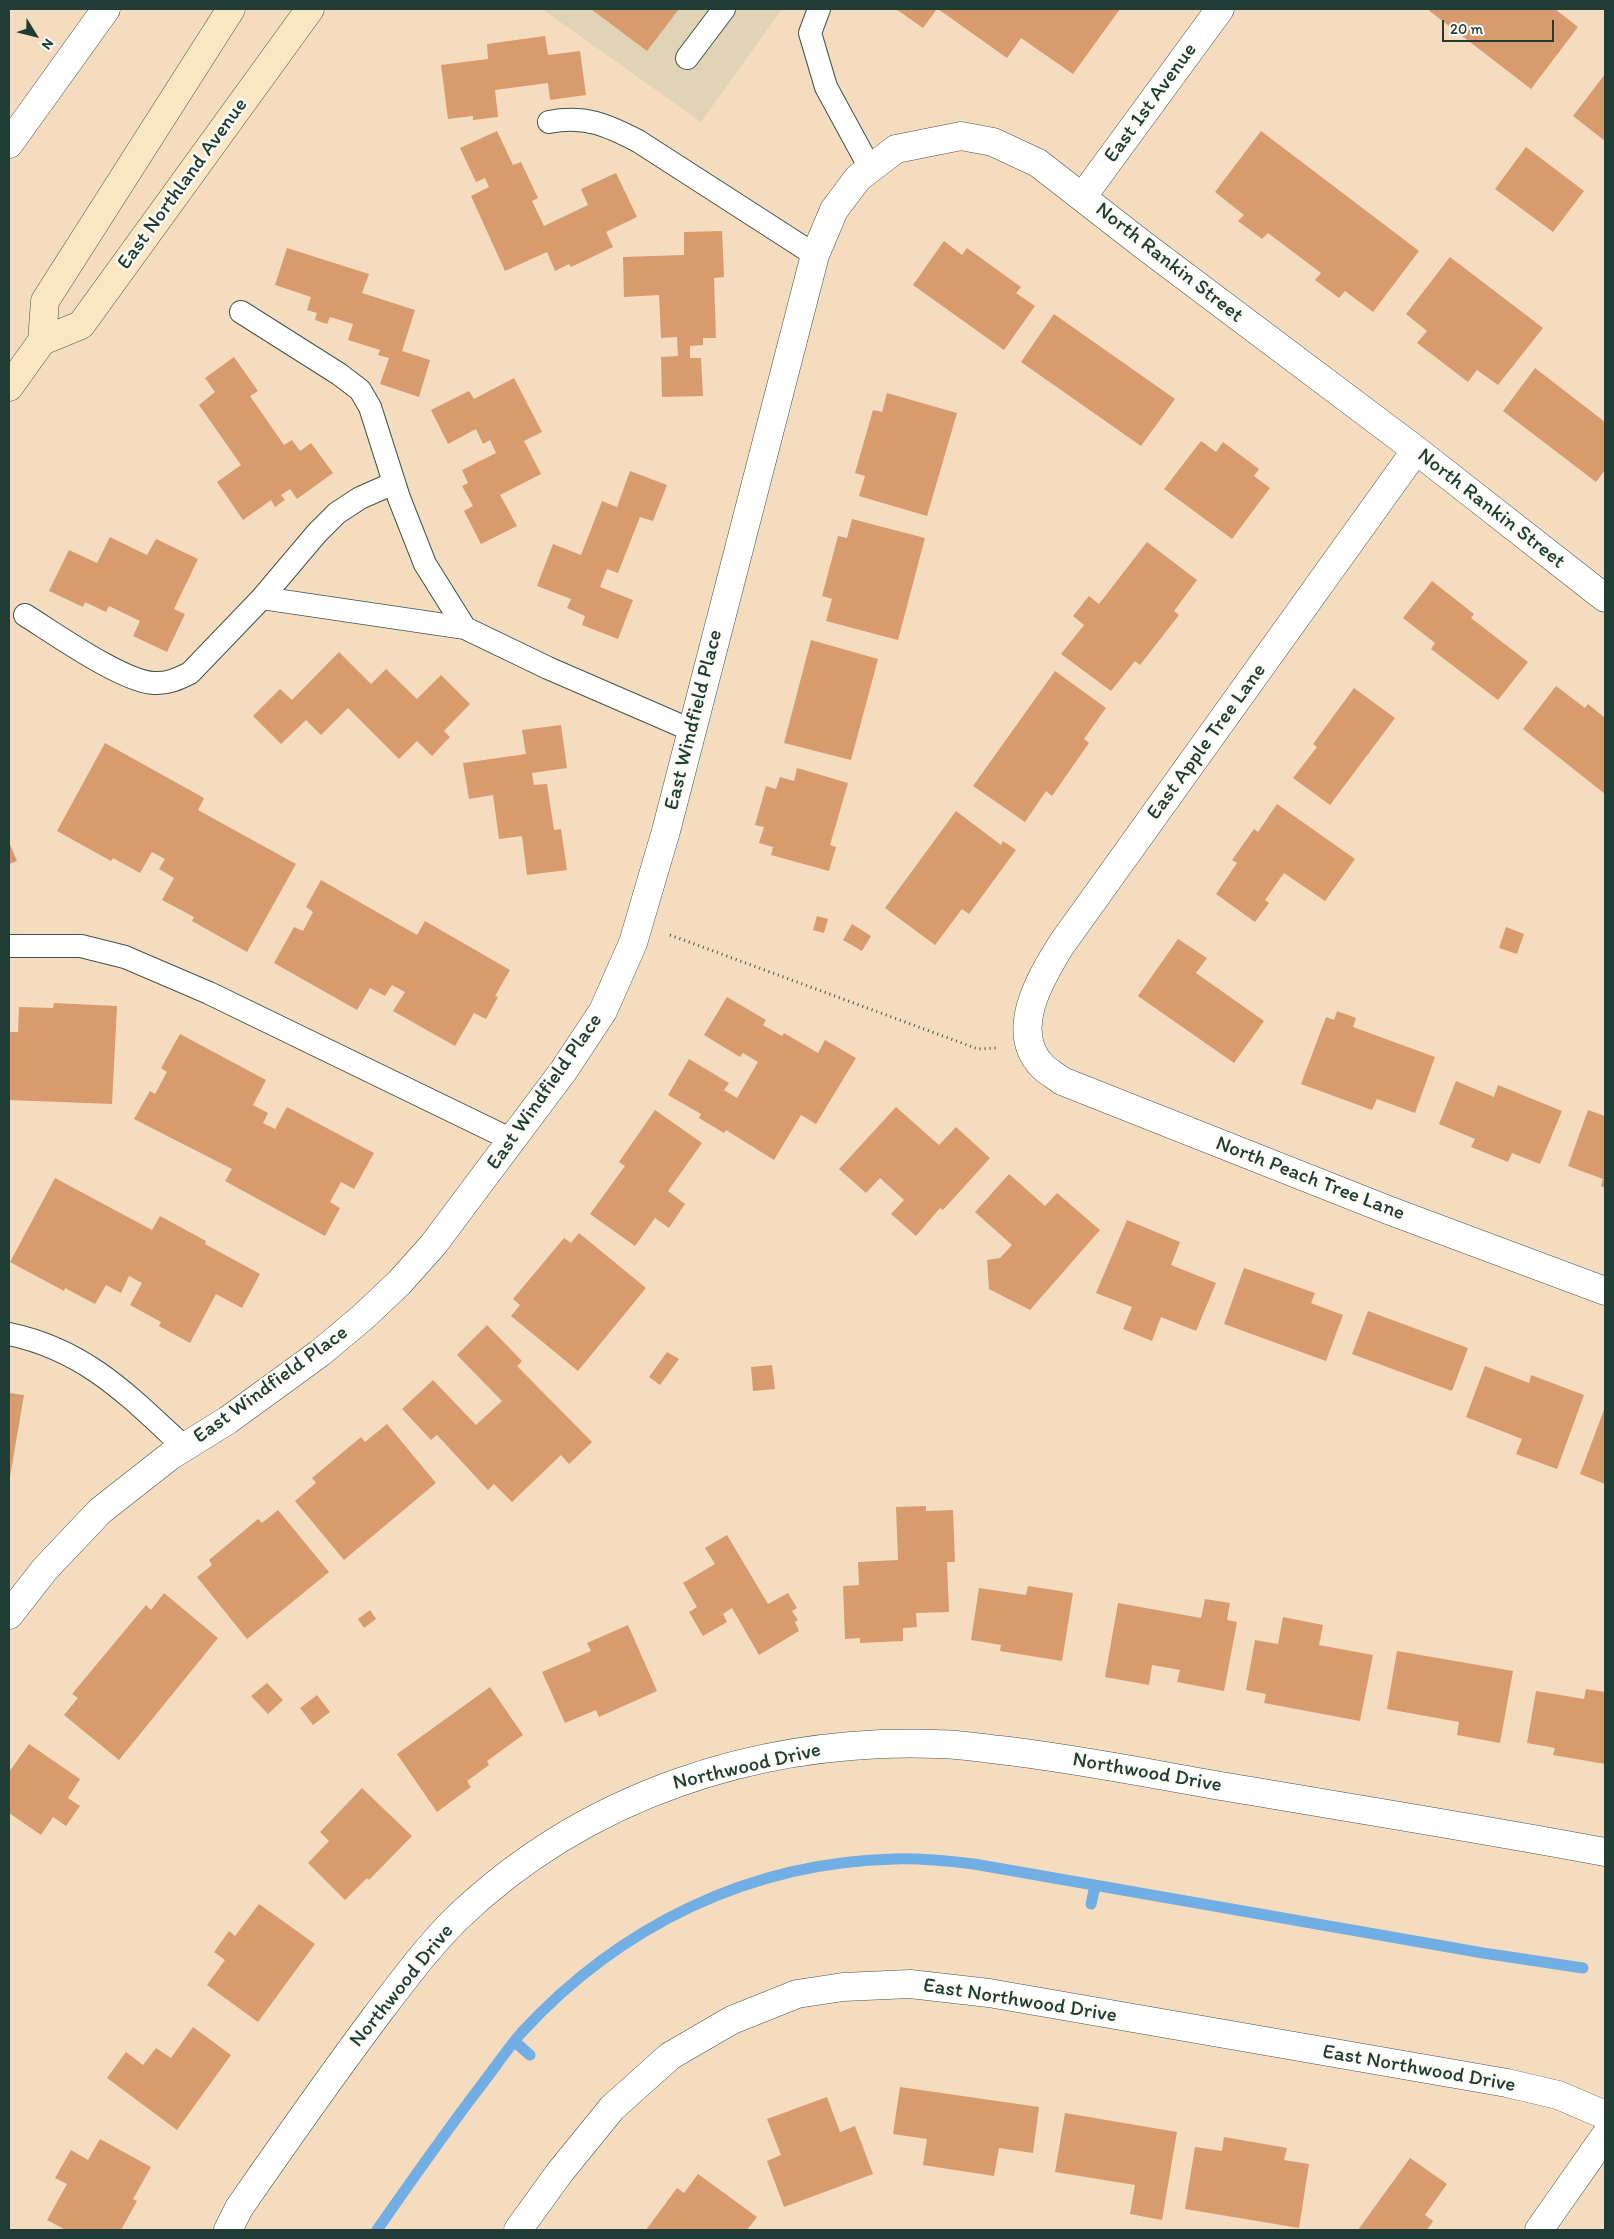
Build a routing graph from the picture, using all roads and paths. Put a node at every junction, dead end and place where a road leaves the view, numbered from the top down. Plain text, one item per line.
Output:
1 (106, 9) edge
2 (231, 9) edge
3 (310, 9) edge
4 (724, 9) edge
5 (819, 9) edge
6 (1220, 9) edge
7 (687, 58) dead end
8 (549, 122) dead end
9 (9, 144) edge
10 (870, 168) junction
11 (1082, 196) junction
12 (815, 255) junction
13 (241, 312) dead end
14 (42, 341) junction
15 (790, 352) joint
16 (9, 387) edge
17 (1416, 450) junction
18 (394, 483) junction
19 (262, 598) junction
20 (1605, 598) edge
21 (25, 615) dead end
22 (465, 628) junction
23 (692, 730) junction
24 (638, 925) junction
25 (9, 946) edge
26 (1030, 1045) junction
27 (512, 1140) junction
28 (1605, 1291) edge
29 (9, 1334) edge
30 (184, 1447) junction
31 (9, 1615) edge
32 (1605, 1852) edge
33 (1605, 2115) edge
34 (1605, 2136) edge
35 (228, 2230) edge
36 (518, 2230) edge
37 (1539, 2230) edge

1 - 9 street
2 - 14 main road
3 - 14 main road, East Northland Avenue
4 - 7 lane
5 - 10 lane
6 - 11 street, East 1st Avenue
8 - 12 lane
10 - 11 street, North Rankin Street
10 - 12 street, North Rankin Street
11 - 17 street, North Rankin Street
12 - 15 street, North Rankin Street
13 - 18 lane
14 - 16 main road
15 - 23 street, East Windfield Place
17 - 20 street, North Rankin Street
17 - 26 street, East Apple Tree Lane
18 - 19 lane
18 - 22 lane
19 - 21 lane
19 - 22 lane
22 - 23 lane
23 - 24 street, East Windfield Place
24 - 26 path
24 - 27 street, East Windfield Place
25 - 27 lane
26 - 28 street, North Peach Tree Lane
27 - 30 street, East Windfield Place
29 - 30 lane
30 - 31 street, East Windfield Place
32 - 35 street, Northwood Drive
33 - 36 street, East Northwood Drive
34 - 37 street

